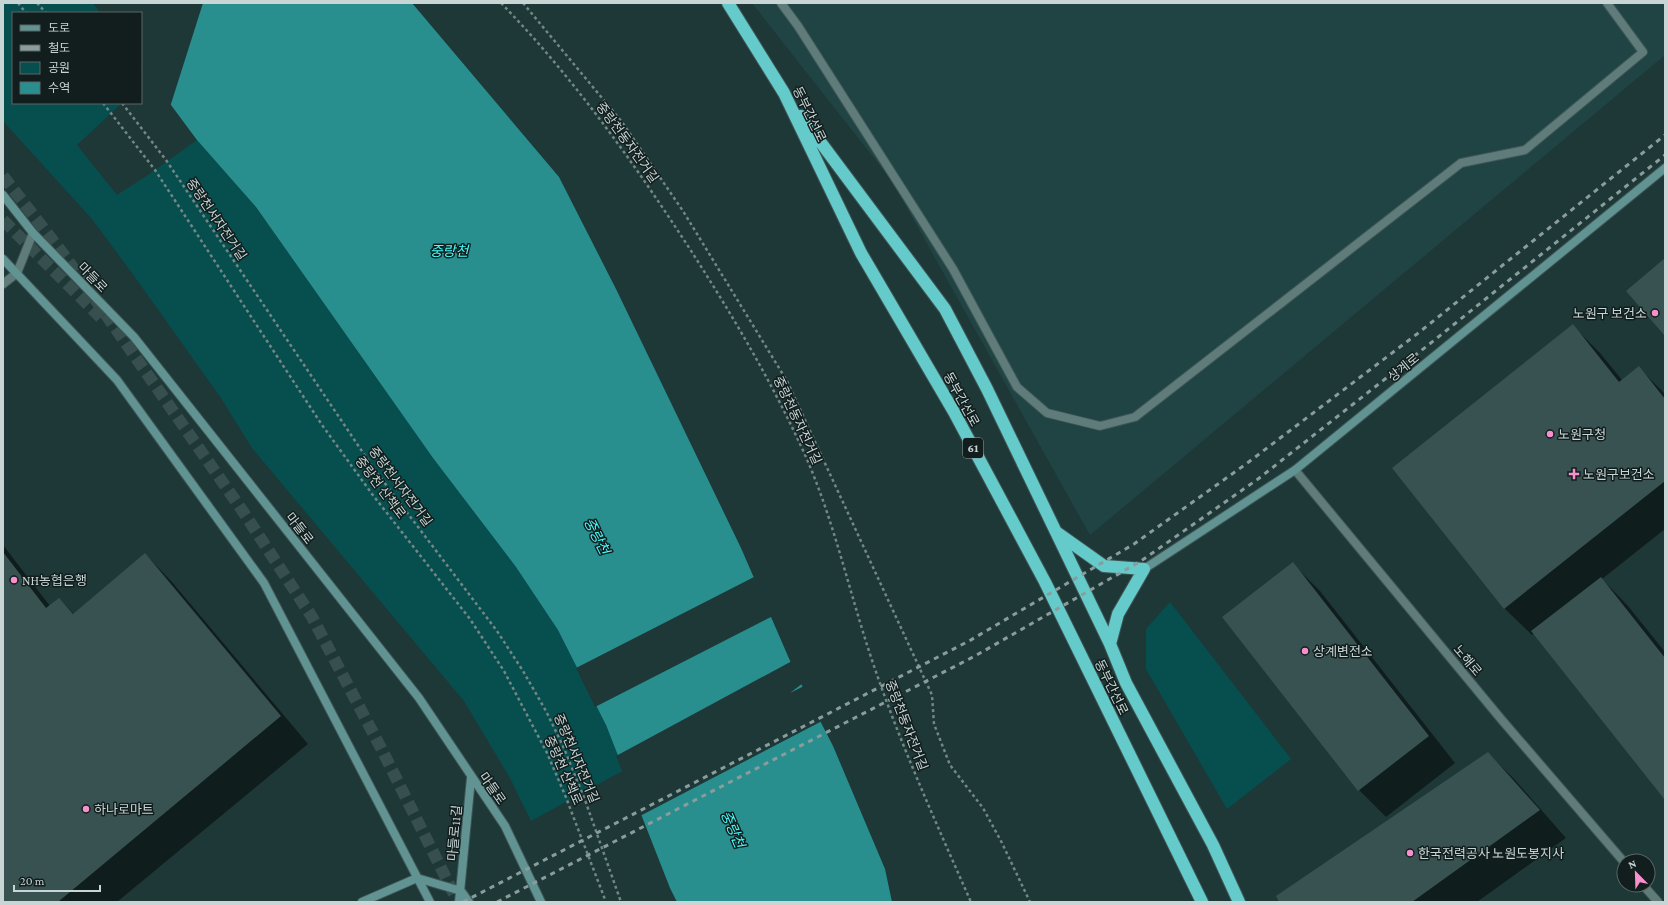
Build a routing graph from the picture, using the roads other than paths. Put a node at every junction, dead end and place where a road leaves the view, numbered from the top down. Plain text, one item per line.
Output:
1 (728, 3) edge
2 (781, 3) edge
3 (1607, 3) edge
4 (784, 93) junction
5 (1665, 168) edge
6 (3, 195) edge
7 (32, 233) junction
8 (3, 259) edge
9 (17, 273) junction
10 (3, 284) edge
11 (1295, 470) junction
12 (1055, 531) junction
13 (1144, 569) junction
14 (1110, 644) junction
15 (471, 778) junction
16 (1616, 853) edge
17 (417, 878) junction
18 (460, 891) junction
19 (1650, 893) edge
20 (362, 902) edge
21 (430, 902) edge
22 (459, 902) edge
23 (469, 902) edge
24 (541, 902) edge
25 (1202, 902) edge
26 (1239, 902) edge
27 (1658, 902) edge

1 - 4 highway, 동부간선로 / 61
2 - 3 street
4 - 12 highway
4 - 25 highway, 동부간선로 / 61
5 - 11 main road, 상계로
6 - 7 main road, 마들로
7 - 9 street
7 - 15 main road, 마들로
8 - 9 main road
9 - 10 street
9 - 17 main road
11 - 13 main road, 상계로
11 - 16 street, 노해로
12 - 13 highway
12 - 14 highway
13 - 14 highway
14 - 26 highway
15 - 18 main road, 마들로11길
15 - 24 main road, 마들로
17 - 18 main road
17 - 20 main road
17 - 21 main road
18 - 22 main road, 마들로11길
18 - 23 main road
19 - 27 street

